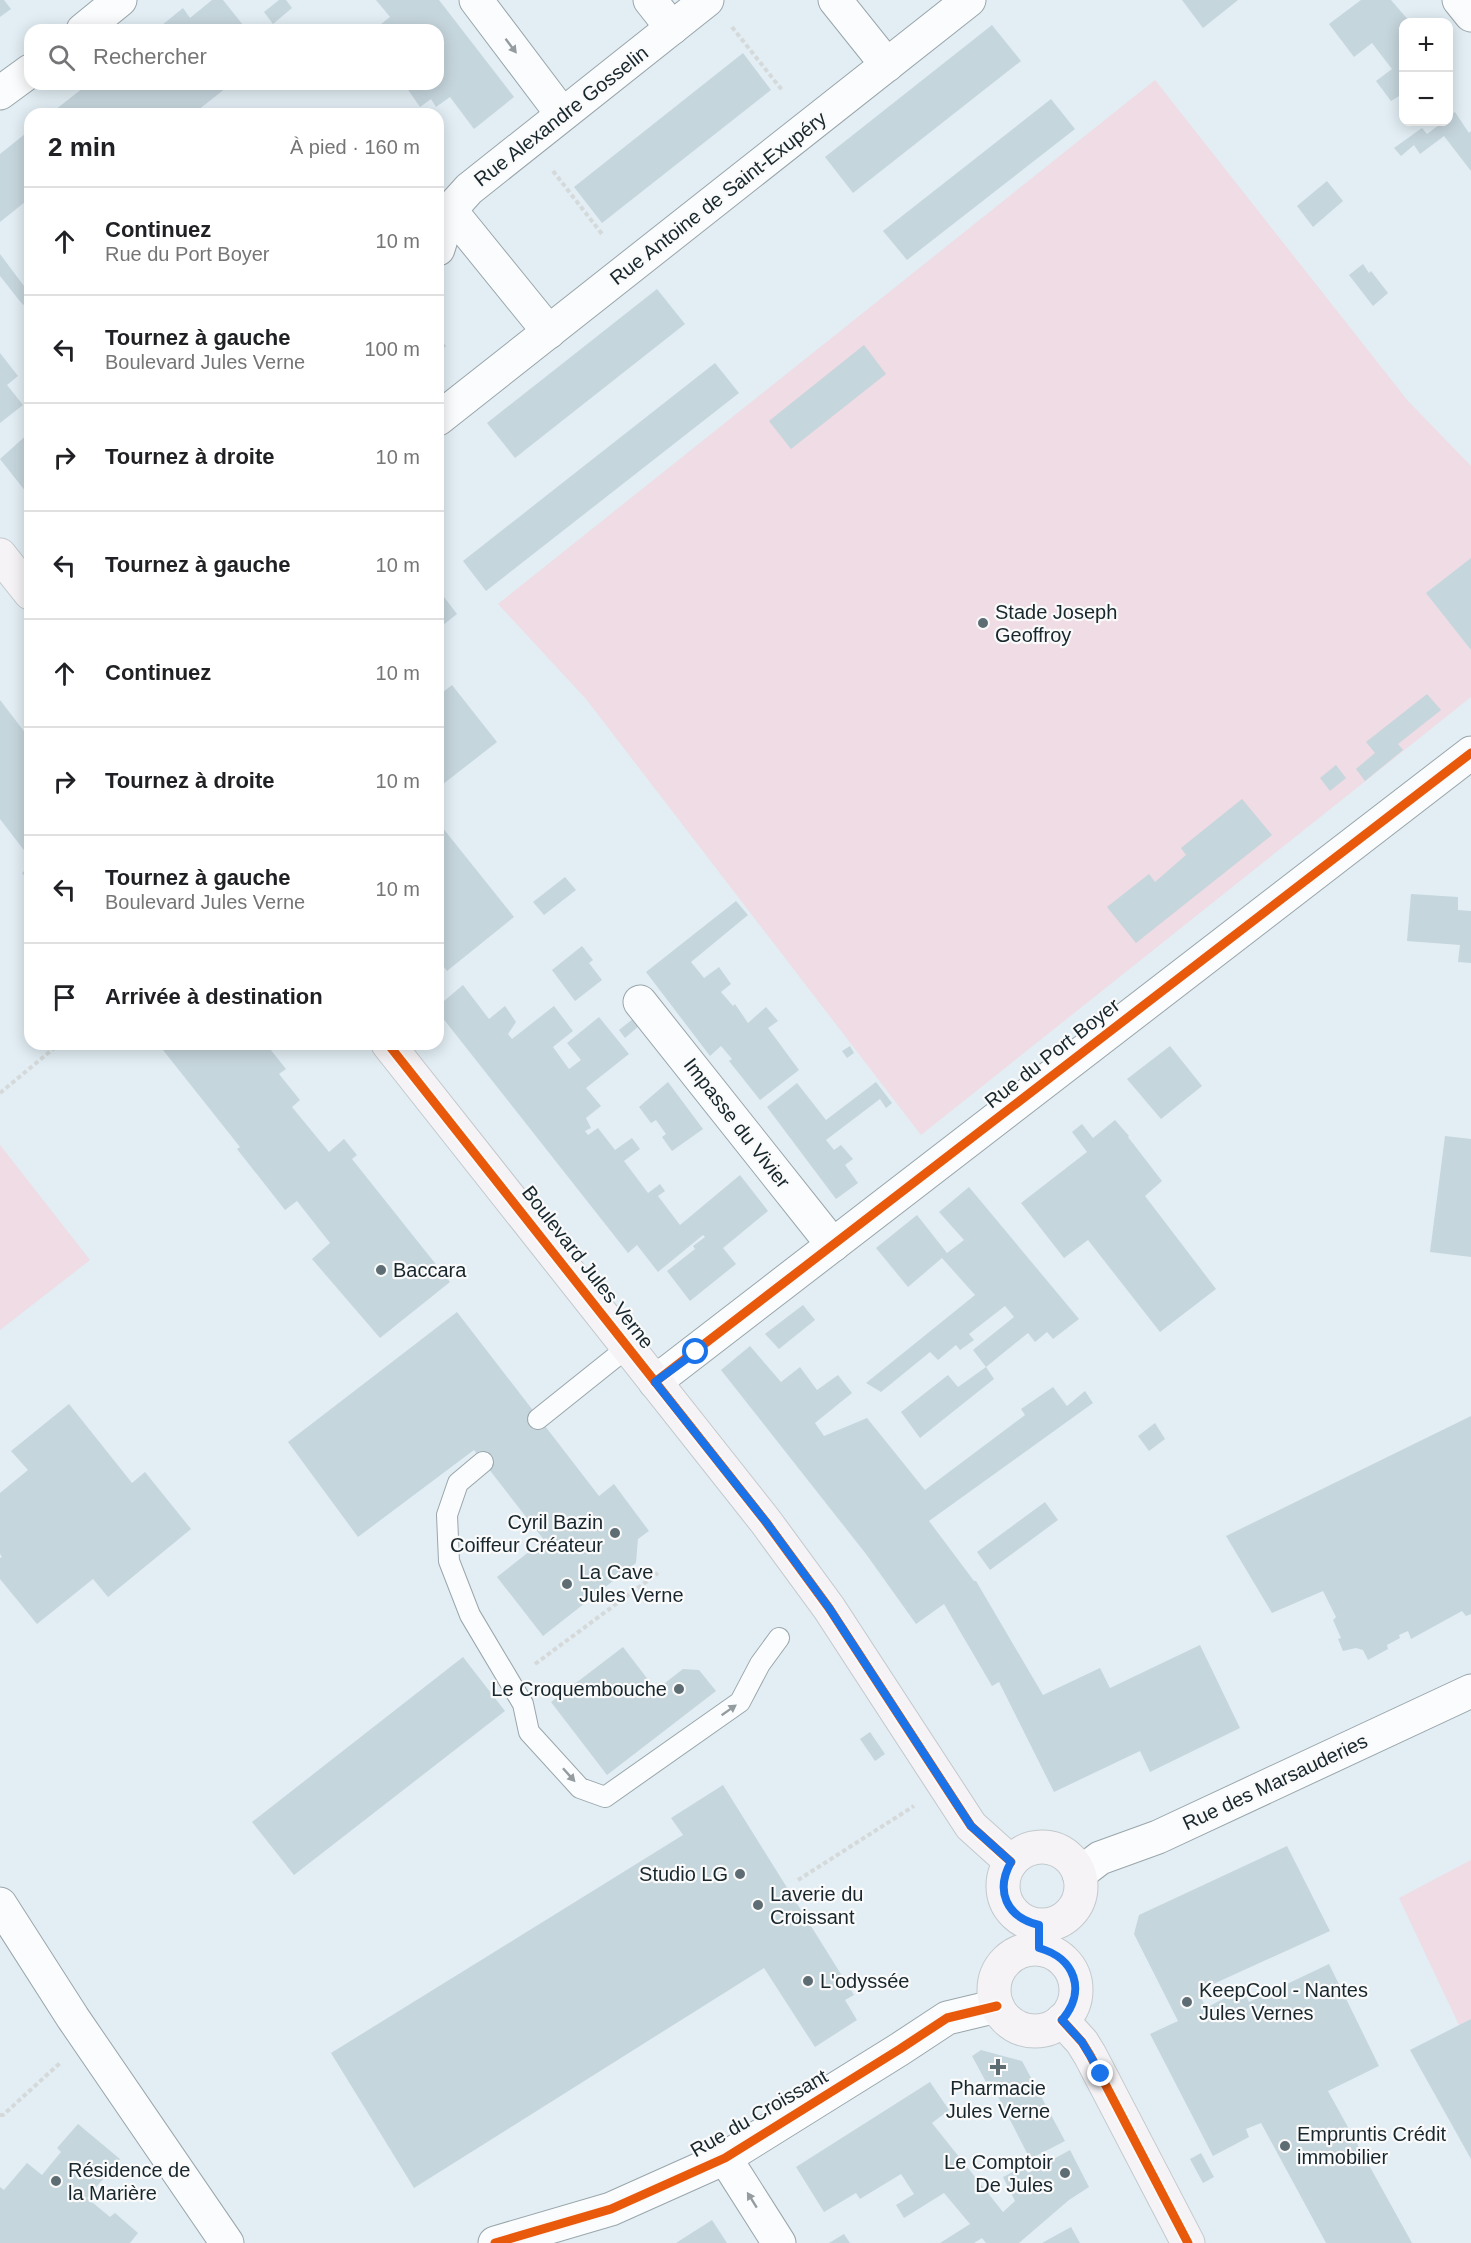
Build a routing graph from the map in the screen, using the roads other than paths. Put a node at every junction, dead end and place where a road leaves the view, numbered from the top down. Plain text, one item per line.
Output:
1 (120, 0) edge
2 (476, 0) edge
3 (650, 0) edge
4 (835, 0) edge
5 (969, 0) edge
6 (1459, 0) edge
7 (718, 11) edge
8 (1471, 15) edge
9 (90, 24) edge
10 (672, 28) junction
11 (887, 64) junction
12 (24, 75) edge
13 (0, 93) edge
14 (562, 114) junction
15 (450, 210) junction
16 (444, 230) edge
17 (549, 332) junction
18 (444, 414) edge
19 (0, 555) edge
20 (24, 585) edge
21 (1471, 753) edge
22 (640, 1002) dead end
23 (393, 1050) edge
24 (833, 1245) junction
25 (628, 1347) junction
26 (655, 1382) junction
27 (538, 1419) dead end
28 (483, 1462) dead end
29 (779, 1638) dead end
30 (1471, 1691) edge
31 (1011, 1862) junction
32 (1079, 1874) junction
33 (0, 1904) edge
34 (1039, 1937) junction
35 (997, 2006) junction
36 (1062, 2020) junction
37 (725, 2158) junction
38 (227, 2243) edge
39 (495, 2243) edge
40 (779, 2243) edge
41 (1188, 2243) edge

1 - 9 street
2 -> 14 street
3 - 10 street
4 - 11 street
5 - 11 street, Rue Antoine de Saint-Exupéry
6 - 8 street
7 - 10 street, Rue Alexandre Gosselin
10 - 14 street, Rue Alexandre Gosselin
11 - 17 street, Rue Antoine de Saint-Exupéry
12 - 13 street
14 - 15 street, Rue Alexandre Gosselin
15 - 16 street, Rue Alexandre Gosselin
15 - 17 street
17 - 18 street, Rue Antoine de Saint-Exupéry
19 - 20 main road
21 - 24 street, Rue du Port Boyer
22 - 24 street, Impasse du Vivier
23 - 25 main road, Boulevard Jules Verne
24 - 26 street, Rue du Port Boyer
25 - 26 main road, Boulevard Jules Verne
25 - 27 lane
26 - 31 main road, Boulevard Jules Verne
28 -> 29 lane
30 - 32 street, Rue des Marsauderies
31 - 32 main road
31 - 34 main road
32 - 34 main road
33 - 38 street
34 - 35 main road
34 - 36 main road
35 - 36 main road
35 - 37 street, Rue du Croissant
36 - 41 main road
37 - 39 street, Rue du Croissant
40 -> 37 street

